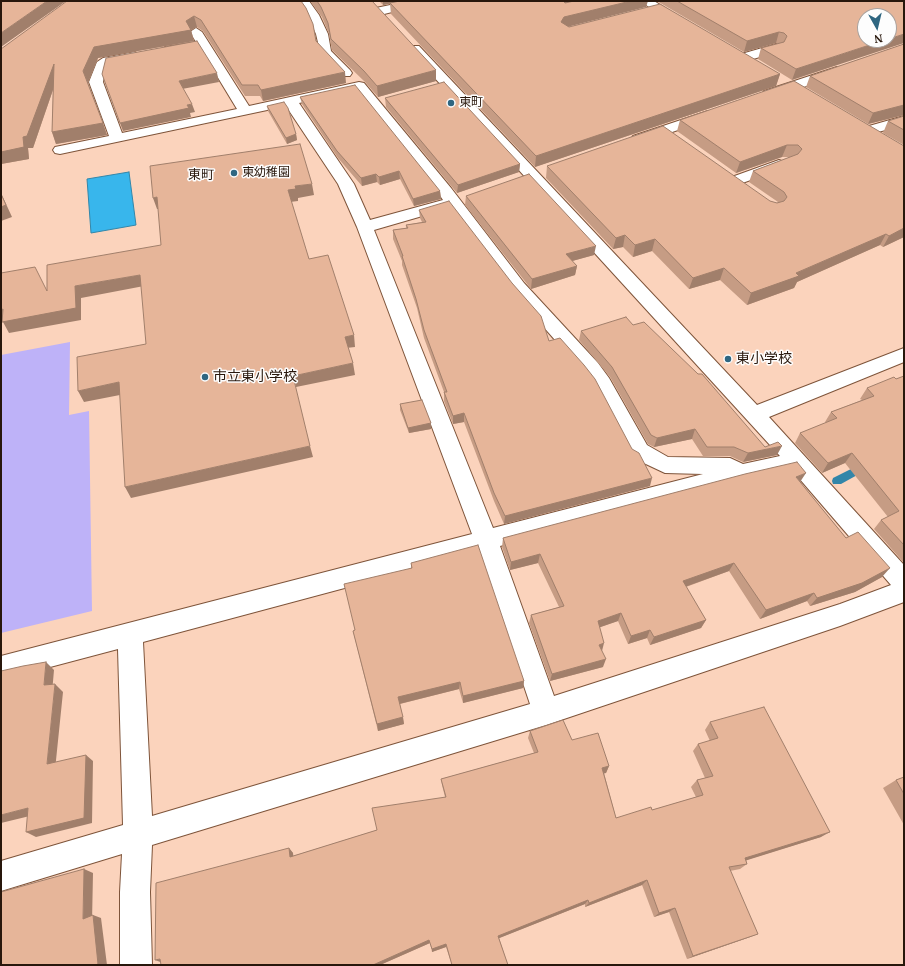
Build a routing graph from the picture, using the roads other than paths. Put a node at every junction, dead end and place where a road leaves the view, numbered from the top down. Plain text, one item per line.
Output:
1 (303, 1) edge
2 (425, 1) edge
3 (645, 7) edge
4 (381, 12) edge
5 (692, 28) edge
6 (195, 30) edge
7 (406, 39) edge
8 (203, 44) junction
9 (776, 48) edge
10 (730, 51) edge
11 (743, 58) junction
12 (756, 66) edge
13 (849, 66) edge
14 (777, 78) dead end
15 (359, 86) junction
16 (790, 86) junction
17 (810, 98) edge
18 (753, 99) edge
19 (390, 100) edge
20 (290, 101) junction
21 (375, 104) junction
22 (722, 110) edge
23 (245, 111) junction
24 (904, 120) edge
25 (855, 124) edge
26 (662, 130) junction
27 (867, 131) junction
28 (117, 139) junction
29 (675, 140) edge
30 (886, 142) edge
31 (626, 143) edge
32 (60, 150) dead end
33 (788, 161) edge
34 (721, 172) edge
35 (734, 181) junction
36 (747, 190) edge
37 (460, 200) junction
38 (365, 227) junction
39 (904, 355) edge
40 (753, 415) junction
41 (796, 462) junction
42 (740, 473) junction
43 (486, 539) junction
44 (904, 582) edge
45 (904, 591) edge
46 (130, 635) junction
47 (1, 668) edge
48 (546, 712) junction
49 (138, 834) junction
50 (1, 876) edge
51 (136, 965) edge

1 - 15 street
2 - 4 street
3 - 5 street
6 - 8 street
7 - 40 street
8 - 23 street
8 - 28 street
9 - 11 street
10 - 11 street
11 - 12 street
13 - 16 street
14 - 16 street
15 - 20 street
15 - 21 street
16 - 17 street
16 - 18 street
19 - 21 street
20 - 23 street
20 - 38 street
21 - 37 street
22 - 26 street
23 - 28 street
24 - 27 street
25 - 27 street
26 - 29 street
26 - 31 street
27 - 30 street
28 - 32 street
33 - 35 street
34 - 35 street
35 - 36 street
37 - 38 street
37 - 42 street
38 - 43 street
39 - 40 street
40 - 41 street
41 - 42 street
41 - 44 street
42 - 43 street
43 - 46 street
43 - 48 street
45 - 48 street
46 - 47 street
46 - 49 street
48 - 49 street
49 - 50 street
49 - 51 street

